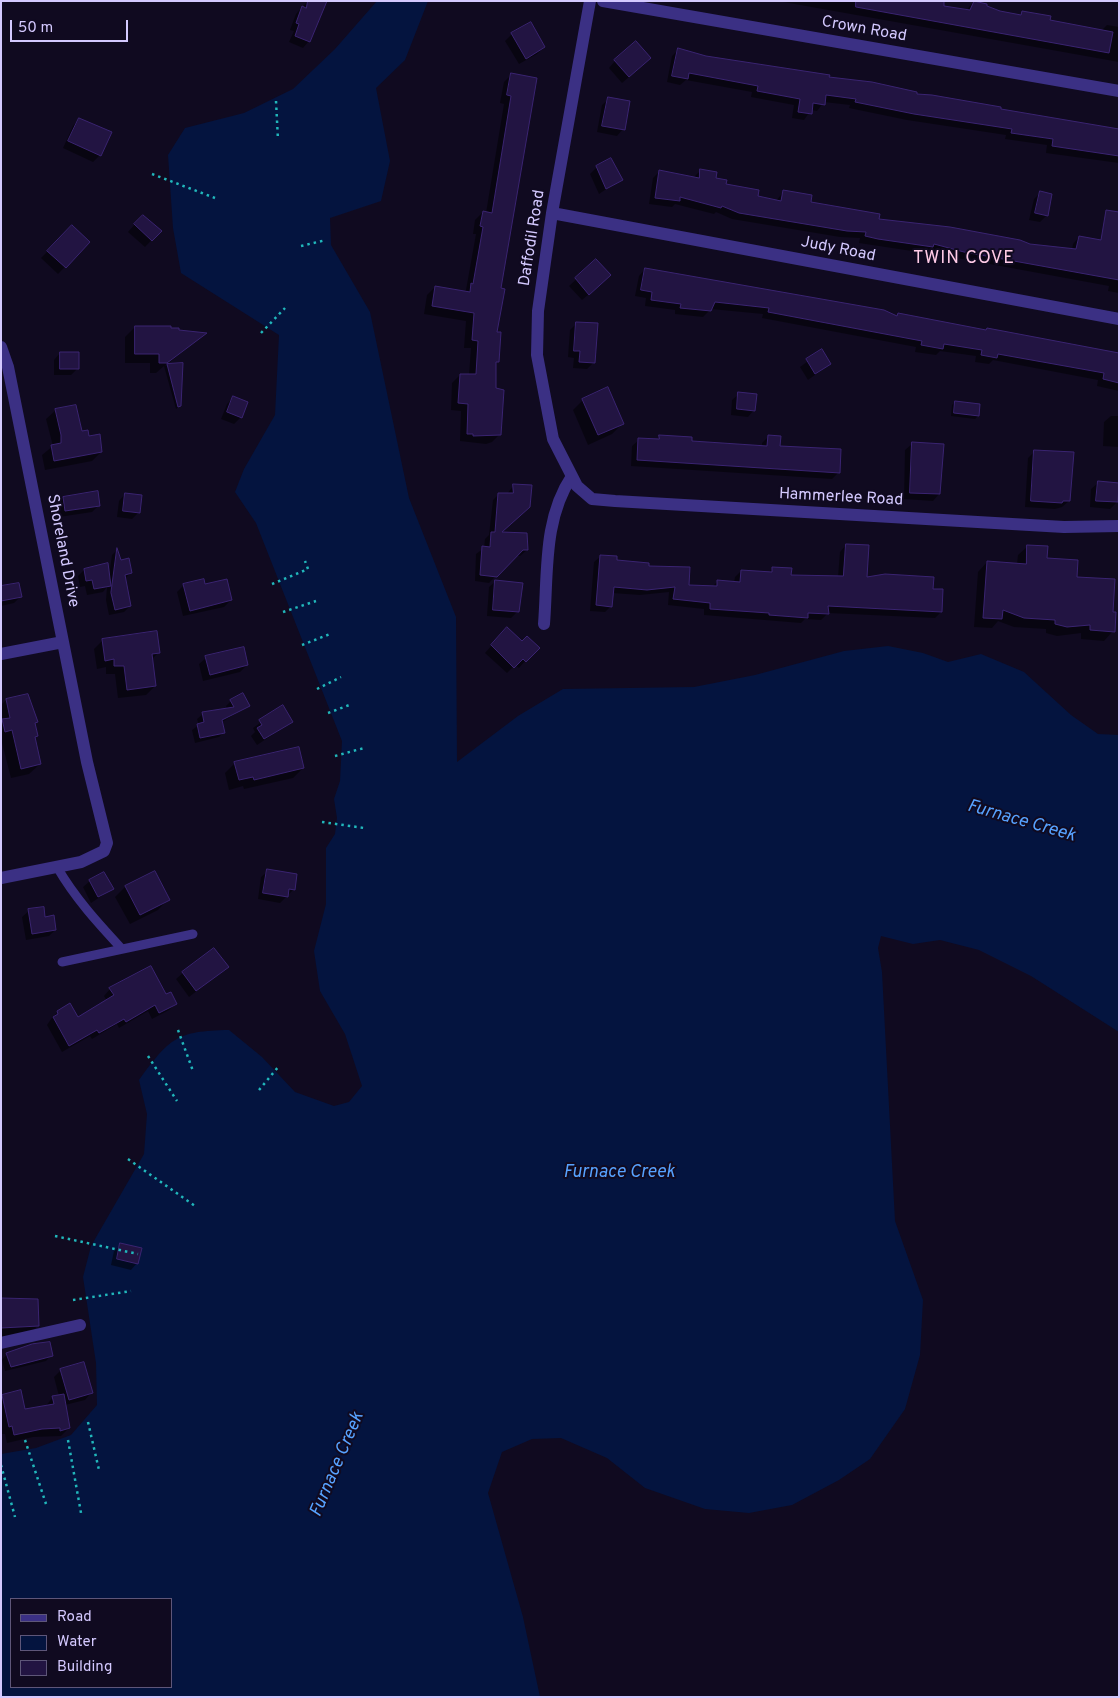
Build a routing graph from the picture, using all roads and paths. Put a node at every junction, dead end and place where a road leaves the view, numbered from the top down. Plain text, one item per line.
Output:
1 (590, 1) edge
2 (604, 1) edge
3 (1119, 91) edge
4 (276, 100) dead end
5 (278, 140) dead end
6 (152, 174) dead end
7 (215, 198) dead end
8 (552, 213) junction
9 (326, 240) dead end
10 (301, 246) dead end
11 (285, 308) dead end
12 (1119, 319) edge
13 (261, 333) dead end
14 (1, 347) edge
15 (572, 476) junction
16 (1119, 526) edge
17 (305, 561) dead end
18 (272, 584) dead end
19 (316, 601) dead end
20 (283, 612) dead end
21 (544, 624) dead end
22 (330, 634) dead end
23 (63, 642) junction
24 (302, 645) dead end
25 (1, 654) edge
26 (341, 677) dead end
27 (317, 689) dead end
28 (352, 704) dead end
29 (328, 713) dead end
30 (364, 748) dead end
31 (335, 756) dead end
32 (322, 822) dead end
33 (364, 828) dead end
34 (57, 867) junction
35 (1, 878) edge
36 (194, 934) dead end
37 (121, 948) junction
38 (62, 962) dead end
39 (178, 1030) dead end
40 (148, 1056) dead end
41 (279, 1066) dead end
42 (193, 1071) dead end
43 (259, 1090) dead end
44 (177, 1100) dead end
45 (128, 1158) dead end
46 (195, 1206) dead end
47 (56, 1236) dead end
48 (138, 1254) dead end
49 (131, 1290) dead end
50 (73, 1300) dead end
51 (80, 1324) dead end
52 (1, 1342) edge
53 (88, 1422) dead end
54 (25, 1440) dead end
55 (68, 1440) dead end
56 (1, 1465) edge
57 (99, 1470) dead end
58 (46, 1504) dead end
59 (81, 1513) dead end
60 (15, 1517) dead end

1 - 8 street, Daffodil Road
2 - 3 street, Crown Road
4 - 5 path
6 - 7 path
8 - 12 street, Judy Road
8 - 15 street, Daffodil Road
9 - 10 path
11 - 13 path
14 - 23 street, Shoreland Drive
15 - 16 street, Hammerlee Road
15 - 21 street
17 - 18 path
19 - 20 path
22 - 24 path
23 - 25 street
23 - 34 street, Shoreland Drive
26 - 27 path
28 - 29 path
30 - 31 path
32 - 33 path
34 - 35 street, Shoreland Drive
34 - 37 lane
36 - 37 lane
37 - 38 lane
39 - 42 path
40 - 44 path
41 - 43 path
45 - 46 path
47 - 48 path
49 - 50 path
51 - 52 street
53 - 57 path
54 - 58 path
55 - 59 path
56 - 60 path

